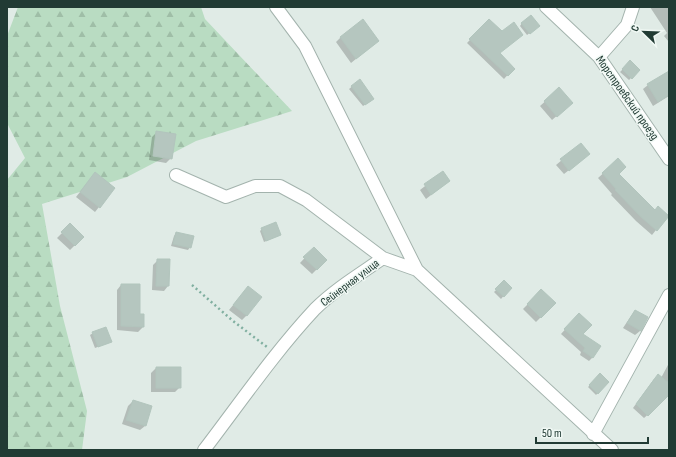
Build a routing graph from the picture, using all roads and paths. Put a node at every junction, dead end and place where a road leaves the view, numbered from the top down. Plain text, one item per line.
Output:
1 (276, 7) edge
2 (546, 7) edge
3 (633, 7) edge
4 (599, 57) junction
5 (669, 159) edge
6 (176, 175) dead end
7 (383, 258) junction
8 (417, 270) junction
9 (192, 285) dead end
10 (669, 295) edge
11 (277, 354) junction
12 (593, 434) junction
13 (204, 450) edge
14 (612, 450) edge

1 - 8 lane
2 - 4 lane, Морстроевский проезд
3 - 4 lane
4 - 5 lane, Морстроевский проезд
6 - 7 lane
7 - 8 lane, Сейнерная улица
7 - 11 lane, Сейнерная улица
8 - 12 lane, Сейнерная улица
9 - 11 path
10 - 12 lane
11 - 13 lane, Сейнерная улица
12 - 14 lane, Сейнерная улица

